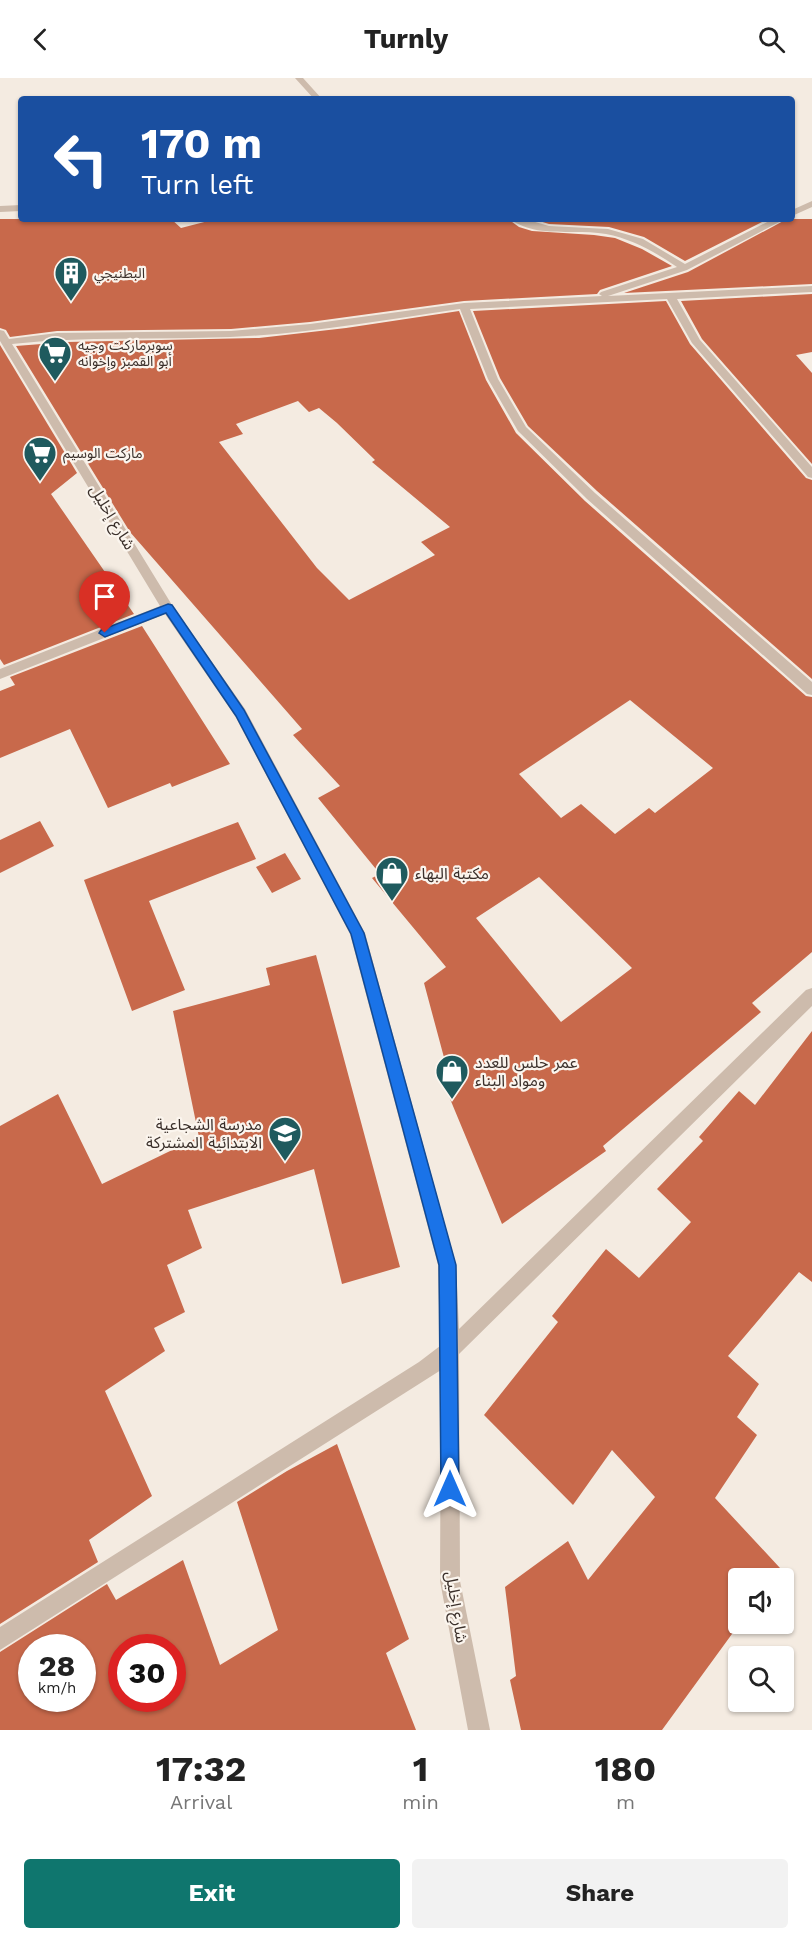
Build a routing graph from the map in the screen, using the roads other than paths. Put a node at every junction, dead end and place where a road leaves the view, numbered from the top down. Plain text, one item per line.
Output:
1 (299, 78) edge
2 (315, 96) edge
3 (812, 204) edge
4 (18, 208) edge
5 (0, 211) edge
6 (795, 212) edge
7 (525, 222) edge
8 (774, 222) edge
9 (684, 268) junction
10 (812, 289) edge
11 (671, 297) junction
12 (575, 301) junction
13 (464, 306) junction
14 (3, 338) edge
15 (812, 474) edge
16 (168, 608) junction
17 (0, 674) edge
18 (812, 690) edge
19 (812, 994) edge
20 (450, 1350) junction
21 (0, 1639) edge
22 (479, 1730) edge

1 - 2 street
3 - 6 street
4 - 5 street
7 - 9 street
8 - 9 street
9 - 12 street
10 - 11 street
11 - 12 street
11 - 15 street
12 - 13 street
13 - 14 street
13 - 18 street
14 - 16 street, شارع إخليل
16 - 17 street
16 - 20 street, شارع إخليل
19 - 20 street
20 - 21 street
20 - 22 street, شارع إخليل

